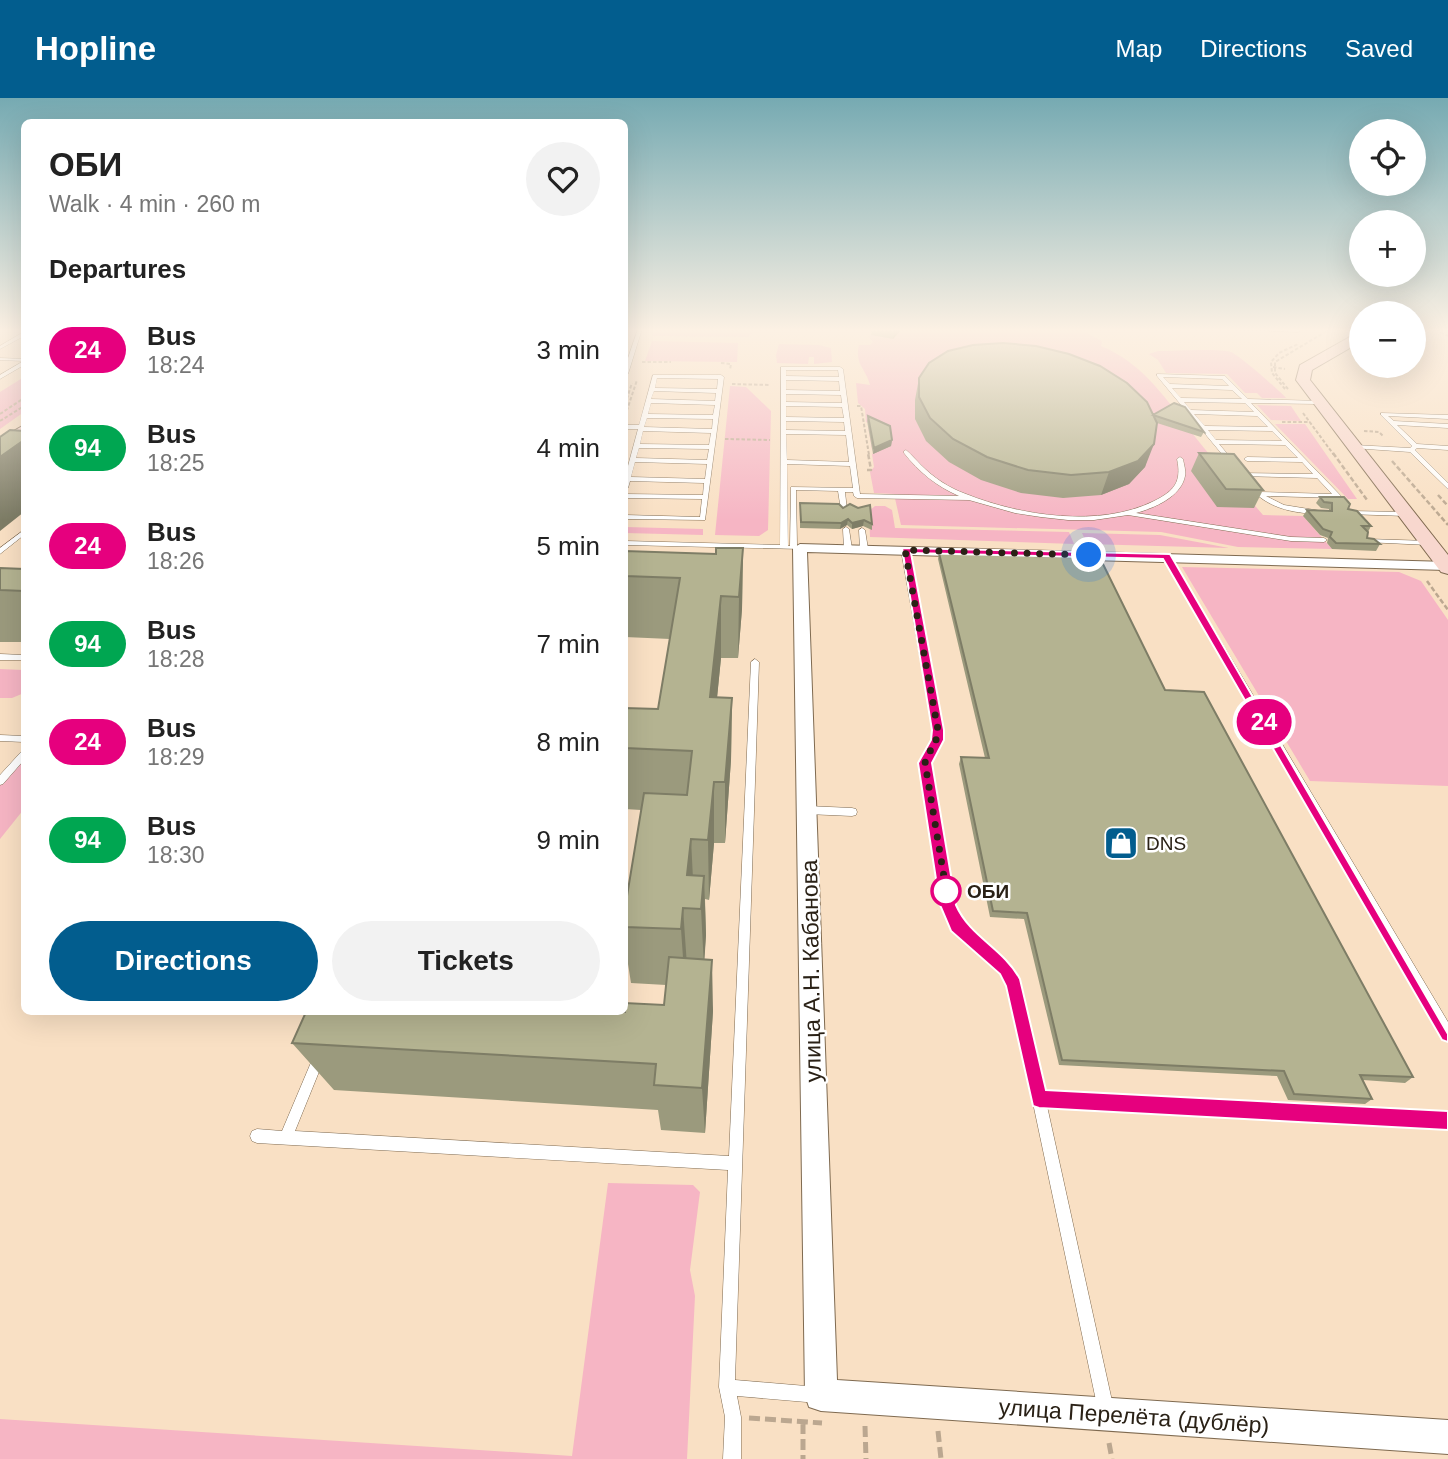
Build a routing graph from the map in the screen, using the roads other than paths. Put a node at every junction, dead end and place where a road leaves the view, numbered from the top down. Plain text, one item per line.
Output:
1 (650, 393) edge
2 (719, 393) edge
3 (783, 393) edge
4 (839, 393) edge
5 (843, 393) joint
6 (1174, 393) edge
7 (1238, 393) edge
8 (1312, 393) edge
9 (1180, 400) junction
10 (648, 401) junction
11 (1246, 401) junction
12 (718, 402) junction
13 (1318, 402) junction
14 (783, 404) junction
15 (845, 405) junction
16 (1190, 412) junction
17 (1258, 414) junction
18 (644, 416) junction
19 (716, 417) junction
20 (1448, 417) edge
21 (783, 419) junction
22 (847, 420) junction
23 (21, 423) edge
24 (1392, 423) junction
25 (1448, 426) edge
26 (1203, 428) junction
27 (628, 429) edge
28 (641, 429) junction
29 (1273, 429) junction
30 (714, 430) junction
31 (21, 432) edge
32 (783, 432) junction
33 (849, 433) junction
34 (0, 437) edge
35 (1214, 442) junction
36 (1287, 443) junction
37 (0, 446) edge
38 (636, 446) junction
39 (712, 447) junction
40 (1354, 447) junction
41 (1413, 448) junction
42 (1448, 448) edge
43 (906, 452) dead end
44 (1180, 459) dead end
45 (1247, 459) dead end
46 (632, 460) junction
47 (1303, 460) junction
48 (710, 462) junction
49 (784, 462) junction
50 (853, 464) junction
51 (628, 475) edge
52 (1241, 475) junction
53 (1319, 477) junction
54 (628, 479) edge
55 (708, 481) junction
56 (1448, 487) edge
57 (841, 489) junction
58 (1258, 494) junction
59 (628, 496) edge
60 (857, 496) junction
61 (706, 498) junction
62 (968, 498) junction
63 (844, 510) edge
64 (1325, 512) edge
65 (1349, 513) edge
66 (1125, 514) junction
67 (1406, 514) junction
68 (628, 517) edge
69 (846, 529) edge
70 (862, 530) dead end
71 (21, 534) edge
72 (1324, 540) dead end
73 (1367, 541) edge
74 (628, 543) edge
75 (1429, 543) junction
76 (793, 547) junction
77 (848, 549) junction
78 (864, 549) junction
79 (905, 550) junction
80 (0, 552) edge
81 (1166, 556) junction
82 (1447, 567) edge
83 (0, 657) edge
84 (21, 658) edge
85 (755, 663) dead end
86 (0, 738) edge
87 (21, 739) edge
88 (21, 757) edge
89 (0, 780) edge
90 (807, 810) junction
91 (852, 812) dead end
92 (1448, 1034) edge
93 (322, 1049) edge
94 (1039, 1099) junction
95 (1448, 1121) edge
96 (257, 1136) dead end
97 (286, 1138) junction
98 (736, 1163) junction
99 (727, 1387) junction
100 (812, 1409) junction
101 (1108, 1429) junction
102 (1448, 1437) edge
103 (732, 1459) edge

1 - 10 lane
2 - 12 lane
3 - 14 lane
4 - 5 lane
5 - 15 lane
6 - 9 lane
7 - 11 lane
8 - 13 main road
9 - 11 lane
9 - 16 lane
10 - 12 lane
10 - 18 lane
11 - 13 lane
11 - 17 lane
12 - 19 lane
13 - 40 main road
14 - 15 lane
14 - 21 lane
15 - 22 lane
16 - 17 lane
16 - 26 lane
17 - 29 lane
18 - 19 lane
18 - 28 lane
19 - 30 lane
20 - 24 lane
21 - 22 lane
21 - 32 lane
22 - 33 lane
23 - 34 main road
24 - 25 lane
24 - 41 lane
26 - 29 lane
26 - 35 lane
27 - 28 lane
28 - 30 lane
28 - 38 lane
29 - 36 lane
30 - 39 lane
31 - 37 main road
32 - 33 lane
32 - 49 lane
33 - 50 lane
35 - 36 lane
35 - 52 lane
36 - 47 lane
38 - 39 lane
38 - 46 lane
39 - 48 lane
40 - 41 lane
40 - 67 main road
41 - 42 lane
41 - 56 lane
43 - 62 lane
44 - 66 lane
45 - 47 lane
46 - 48 lane
46 - 51 lane
47 - 53 lane
48 - 55 lane
49 - 50 lane
49 - 76 lane
50 - 60 lane
52 - 53 lane
52 - 58 lane
53 - 58 lane
54 - 55 lane
55 - 61 lane
57 - 60 lane
57 - 63 lane
57 - 76 lane
58 - 64 lane
59 - 61 lane
60 - 62 lane
61 - 68 lane
62 - 66 lane
65 - 67 lane
66 - 72 lane
67 - 75 main road
69 - 77 lane
70 - 78 lane
71 - 80 lane
73 - 75 lane
74 - 76 lane
75 - 82 main road
76 - 77 street
76 - 90 street, улица А.Н. Кабанова
77 - 78 street
78 - 79 street
79 - 81 street
79 - 94 lane
81 - 82 street
81 - 92 lane
83 - 84 lane
85 - 98 lane
86 - 87 lane
88 - 89 lane
90 - 91 lane
90 - 100 street, улица А.Н. Кабанова
93 - 97 lane
94 - 95 lane
94 - 101 lane
96 - 97 lane
97 - 98 lane
98 - 99 lane
99 - 100 lane
99 - 103 lane
100 - 101 street, улица Перелёта (дублёр)
101 - 102 street, улица Перелёта (дублёр)

